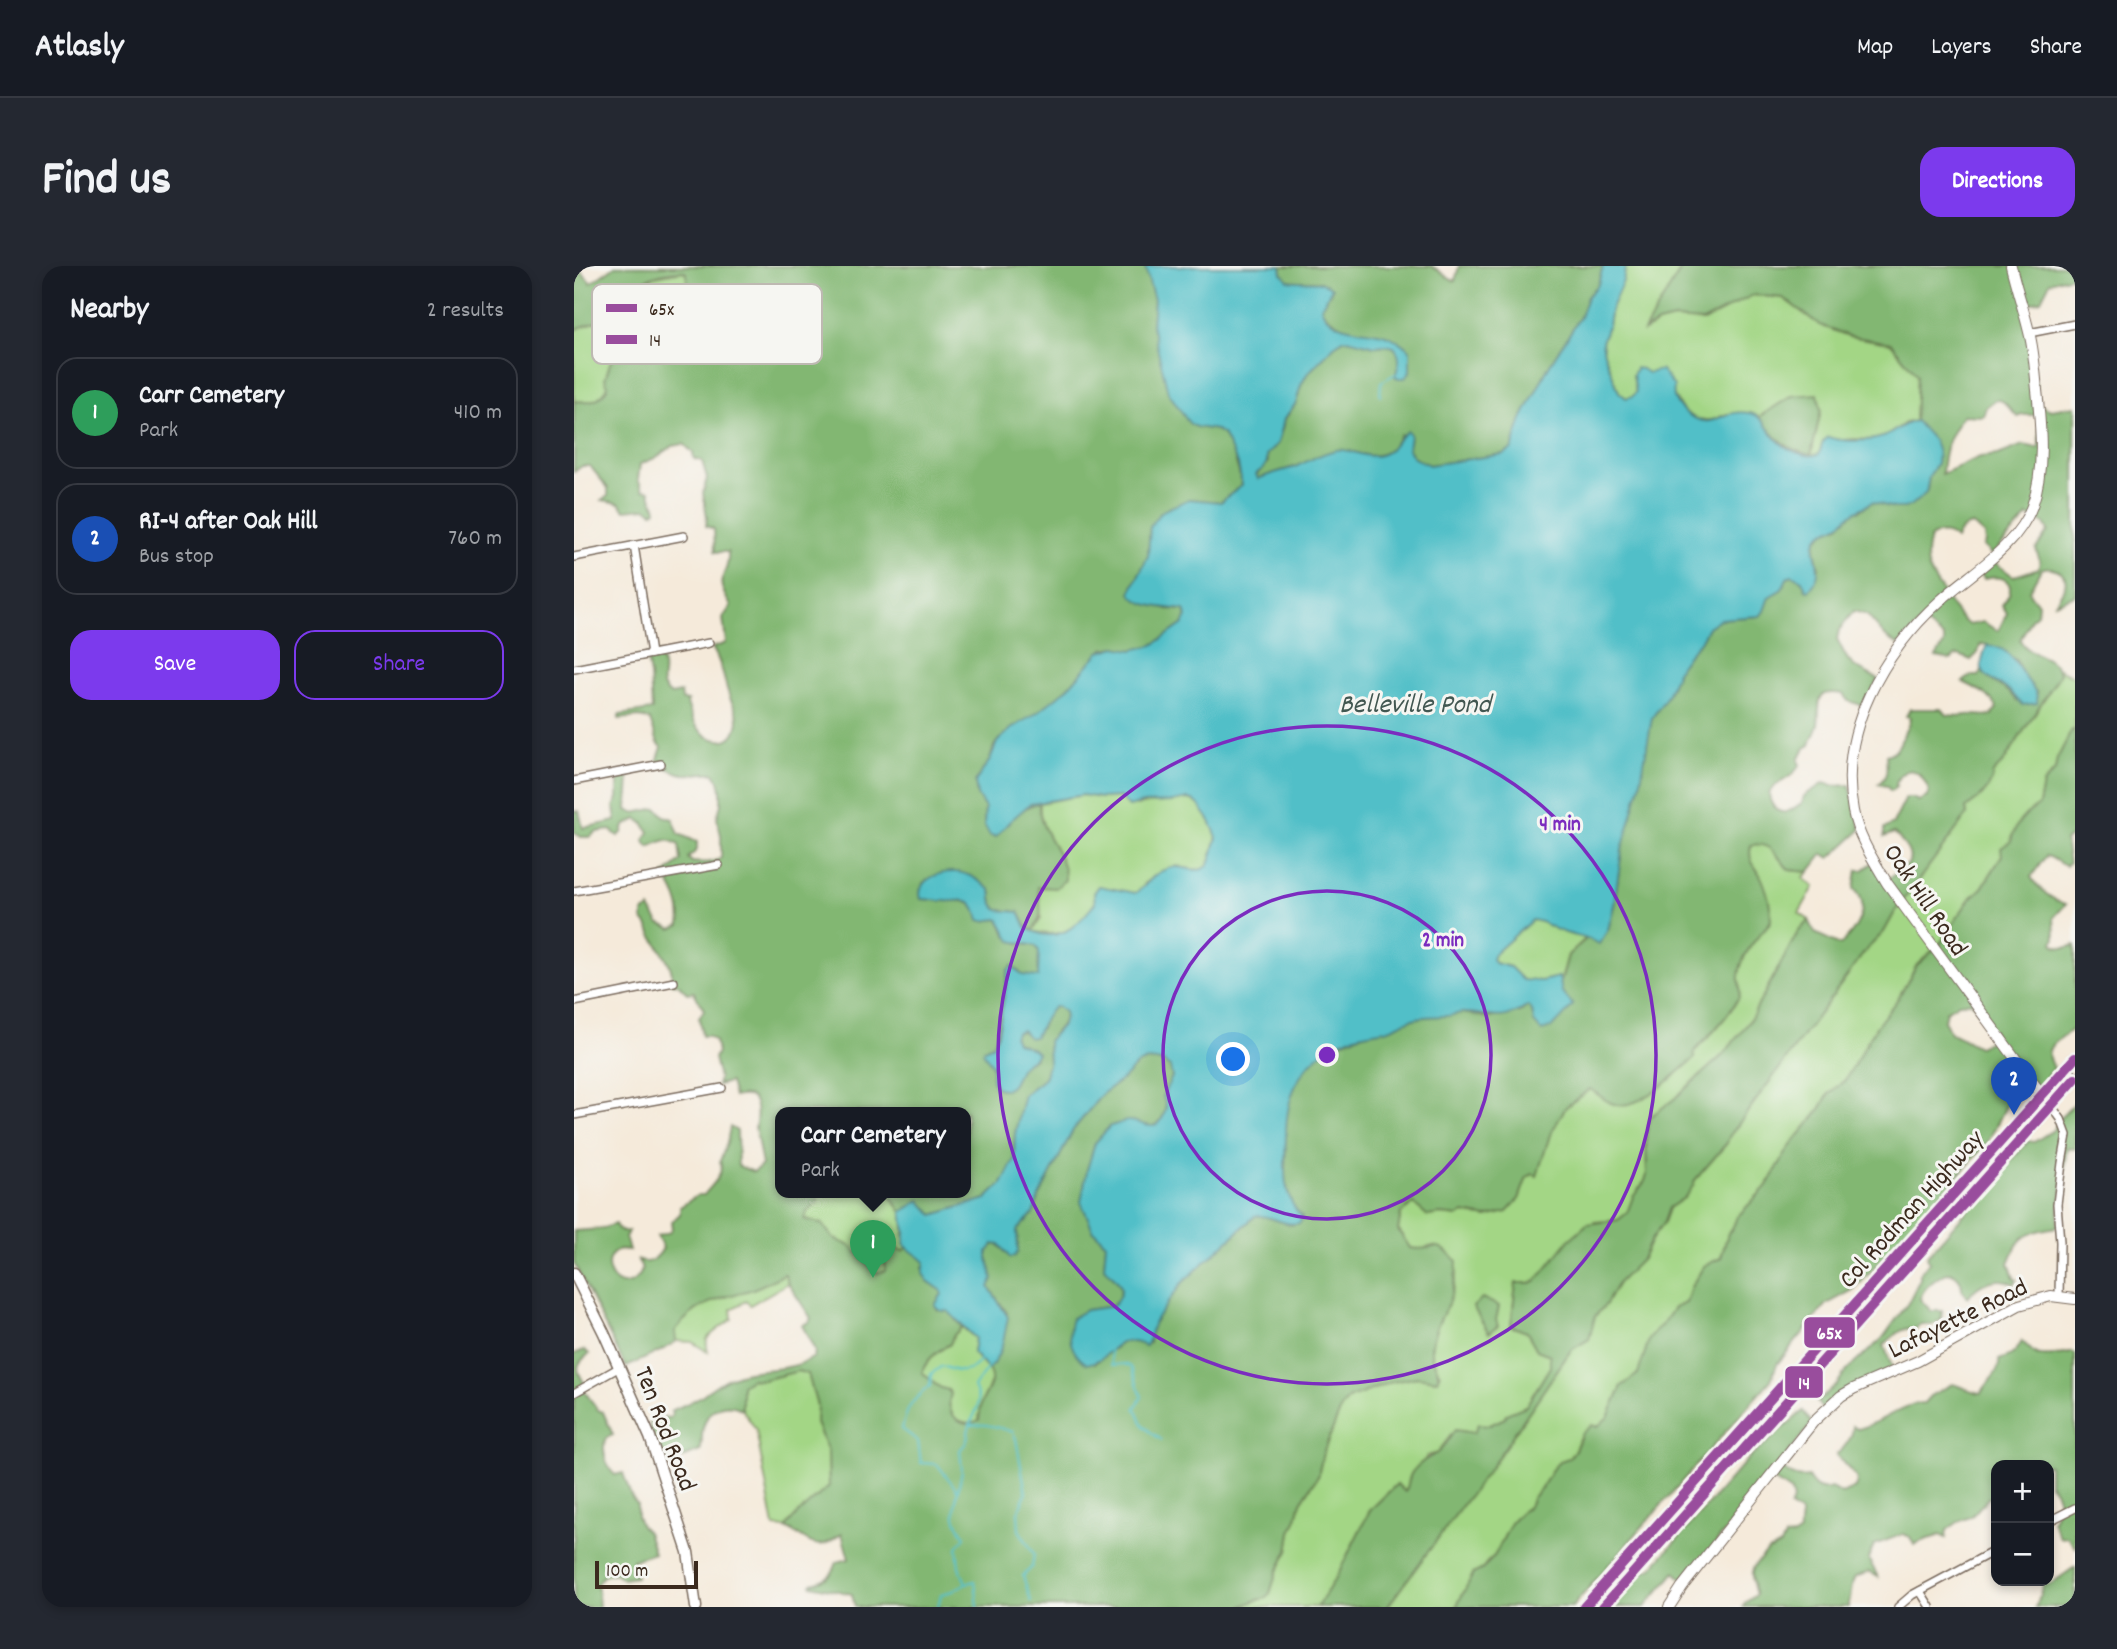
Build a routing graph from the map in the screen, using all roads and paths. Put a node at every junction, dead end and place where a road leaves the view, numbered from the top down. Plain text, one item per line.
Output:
1 (2011, 266) edge
2 (2075, 324) edge
3 (2029, 333) junction
4 (684, 536) dead end
5 (634, 545) junction
6 (574, 557) edge
7 (709, 643) dead end
8 (651, 654) junction
9 (574, 669) edge
10 (661, 764) dead end
11 (574, 781) edge
12 (719, 865) dead end
13 (574, 891) edge
14 (674, 982) dead end
15 (574, 1002) edge
16 (2075, 1058) edge
17 (2075, 1077) edge
18 (722, 1088) dead end
19 (2046, 1100) junction
20 (574, 1115) edge
21 (2066, 1146) junction
22 (2075, 1148) edge
23 (574, 1273) edge
24 (2059, 1296) junction
25 (2075, 1298) edge
26 (620, 1367) junction
27 (574, 1393) edge
28 (2075, 1508) edge
29 (2054, 1518) edge
30 (1991, 1553) edge
31 (1920, 1591) junction
32 (696, 1607) edge
33 (1584, 1607) edge
34 (1599, 1607) edge
35 (1668, 1607) edge
36 (1898, 1607) edge
37 (1930, 1607) edge

1 - 3 street, Oak Hill Road
2 - 3 street
3 - 19 street, Oak Hill Road
4 - 5 street
5 - 6 street
5 - 8 street
7 - 8 street
8 - 9 street
10 - 11 street
12 - 13 street
14 - 15 street
16 - 19 highway, Col Rodman Highway
17 - 19 highway, Col Rodman Highway
18 - 20 street
19 - 21 street, Oak Hill Road
19 - 33 highway, Col Rodman Highway
19 - 34 highway, Col Rodman Highway
21 - 22 street
21 - 24 street, Oak Hill Road
23 - 26 main road, Ten Rod Road
24 - 25 street, Lafayette Road
24 - 35 street, Lafayette Road
26 - 27 street
26 - 32 main road, Ten Rod Road
28 - 29 street
30 - 31 street
31 - 36 street
31 - 37 street

